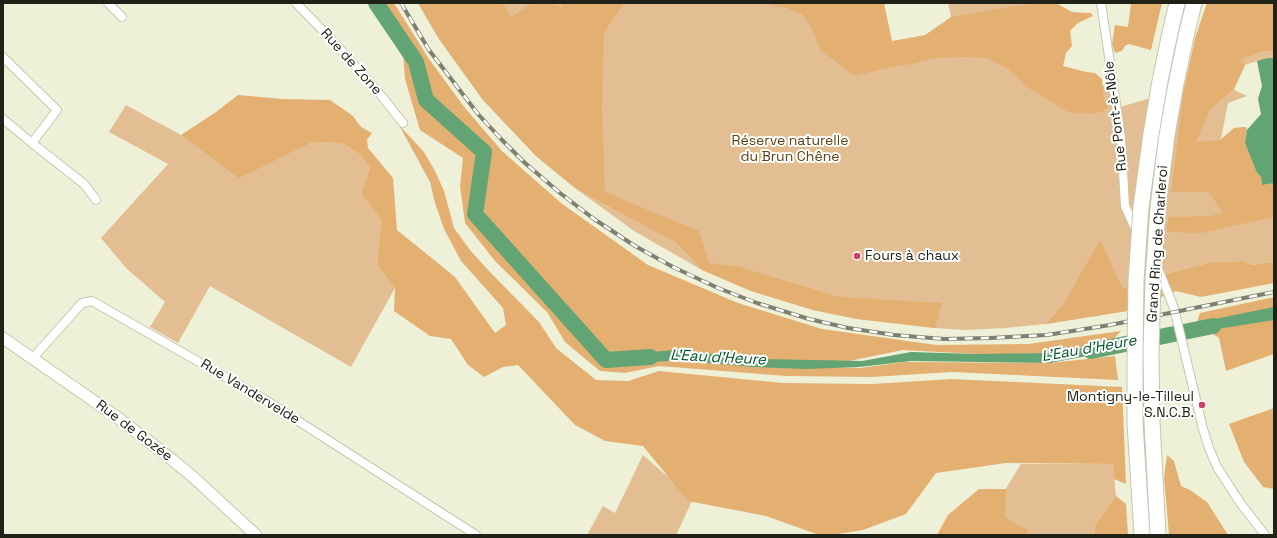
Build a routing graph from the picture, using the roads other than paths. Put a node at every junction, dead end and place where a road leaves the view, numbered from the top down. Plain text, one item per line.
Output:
1 (108, 3) edge
2 (296, 3) edge
3 (1101, 3) edge
4 (1177, 3) edge
5 (1194, 3) edge
6 (122, 17) dead end
7 (3, 57) edge
8 (3, 119) edge
9 (403, 122) dead end
10 (32, 143) junction
11 (96, 200) dead end
12 (3, 338) edge
13 (32, 359) junction
14 (256, 535) edge
15 (476, 535) edge
16 (1142, 535) edge
17 (1158, 535) edge
18 (1265, 535) edge

1 - 6 street
2 - 9 street, Rue de Zone
3 - 18 street, Rue Pont-à-Nôle
4 - 16 highway, Grand Ring de Charleroi, bridge
5 - 17 highway, Grand Ring de Charleroi, bridge
7 - 10 street
8 - 10 street
10 - 11 street
12 - 13 main road, Rue de Gozée
13 - 14 main road, Rue de Gozée
13 - 15 street, Rue Vandervelde

